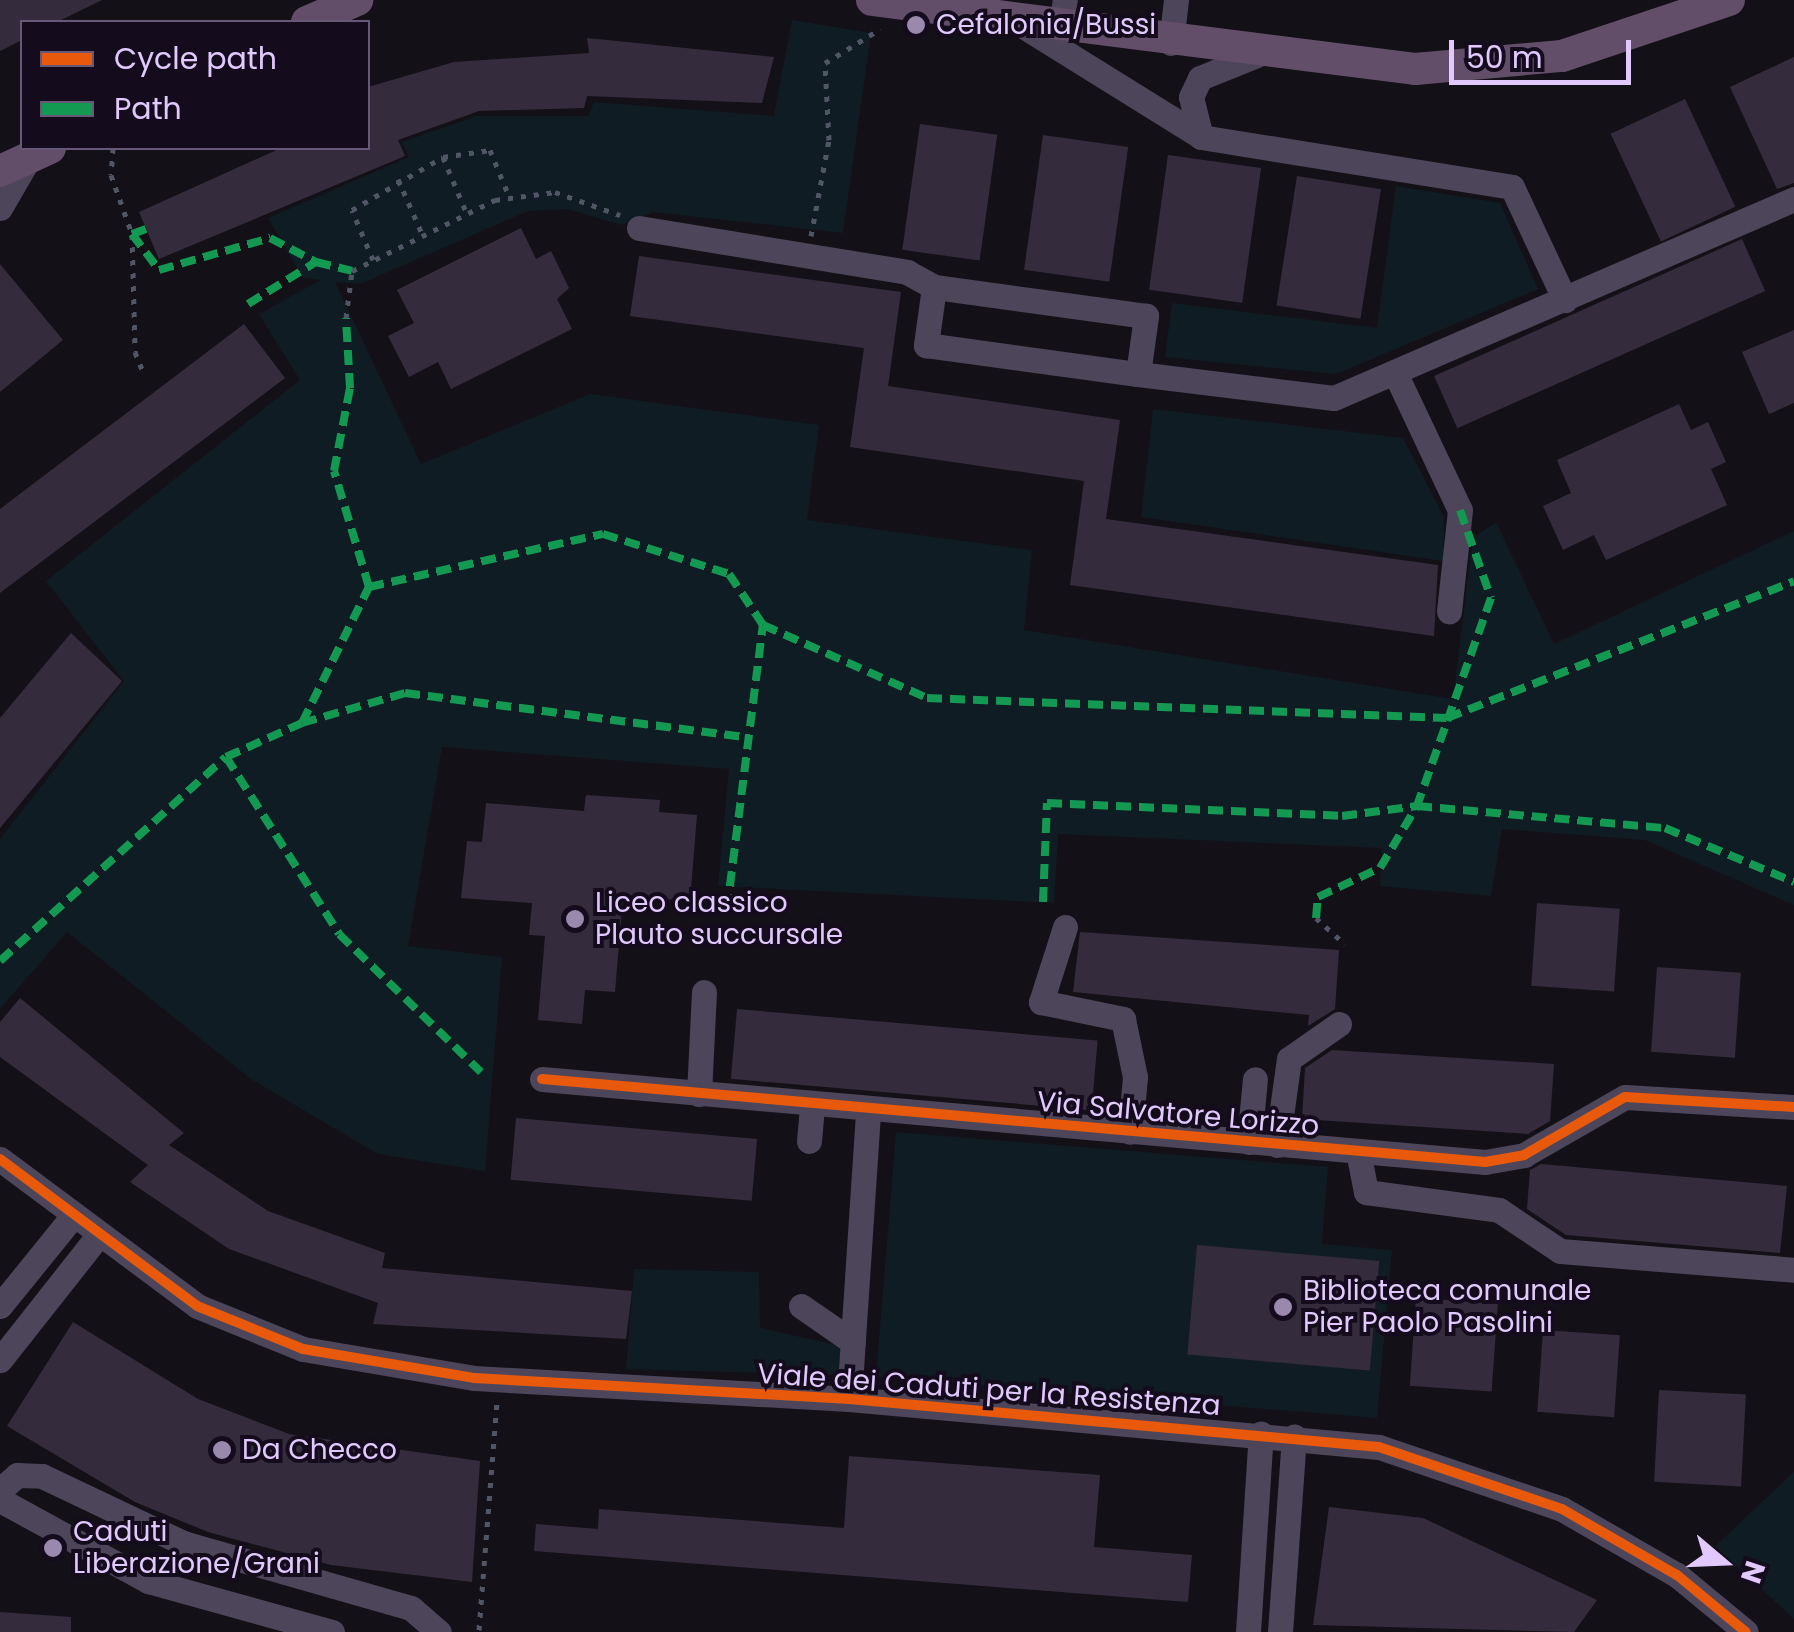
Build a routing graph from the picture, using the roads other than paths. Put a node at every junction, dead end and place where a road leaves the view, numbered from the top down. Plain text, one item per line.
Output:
1 (357, 0) edge
2 (872, 0) edge
3 (1176, 0) edge
4 (1728, 0) edge
5 (1063, 14) edge
6 (312, 20) edge
7 (1015, 21) junction
8 (1171, 43) junction
9 (1257, 55) junction
10 (1201, 137) junction
11 (26, 159) edge
12 (1794, 199) edge
13 (0, 208) edge
14 (638, 228) road end
15 (934, 287) junction
16 (1565, 300) junction
17 (1138, 374) junction
18 (1397, 377) junction
19 (1449, 611) dead end
20 (1064, 927) dead end
21 (704, 992) dead end
22 (1339, 1024) dead end
23 (542, 1079) dead end
24 (1256, 1079) dead end
25 (698, 1094) junction
26 (812, 1106) junction
27 (1794, 1106) edge
28 (868, 1111) junction
29 (1130, 1132) junction
30 (810, 1141) dead end
31 (1249, 1142) junction
32 (1278, 1145) junction
33 (1358, 1151) junction
34 (0, 1159) edge
35 (72, 1218) junction
36 (97, 1237) junction
37 (1794, 1270) edge
38 (0, 1306) edge
39 (801, 1306) dead end
40 (853, 1342) junction
41 (0, 1360) edge
42 (849, 1399) junction
43 (1261, 1433) junction
44 (1294, 1436) junction
45 (0, 1490) edge
46 (0, 1500) edge
47 (332, 1632) edge
48 (439, 1632) edge
49 (1248, 1632) edge
50 (1280, 1632) edge
51 (1746, 1632) edge

1 - 6 main road
2 - 7 main road
3 - 8 street
4 - 9 main road
5 - 7 main road
5 - 8 main road
7 - 10 street
8 - 9 main road
9 - 10 street
10 - 16 street
11 - 13 street
12 - 16 street
14 - 15 street
15 - 17 street
15 - 17 street
16 - 18 street
17 - 18 street
18 - 19 street
20 - 29 street
21 - 25 street
22 - 32 street
23 - 25 street, Via Salvatore Lorizzo
24 - 31 street
25 - 26 street, Via Salvatore Lorizzo
26 - 28 street, Via Salvatore Lorizzo
26 - 30 street
27 - 33 street, Via Salvatore Lorizzo
28 - 29 street, Via Salvatore Lorizzo
28 - 40 street
29 - 31 street, Via Salvatore Lorizzo
31 - 32 street, Via Salvatore Lorizzo
32 - 33 street, Via Salvatore Lorizzo
33 - 37 street, Via Salvatore Lorizzo
34 - 35 street, Viale dei Caduti per la Resistenza
35 - 36 street, Viale dei Caduti per la Resistenza
35 - 38 street
36 - 41 street
36 - 42 street, Viale dei Caduti per la Resistenza
39 - 40 street
40 - 42 street
42 - 43 street, Viale dei Caduti per la Resistenza
43 - 44 street, Viale dei Caduti per la Resistenza
43 - 49 street
44 - 50 street
44 - 51 street, Viale dei Caduti per la Resistenza
45 - 48 street
46 - 47 street

